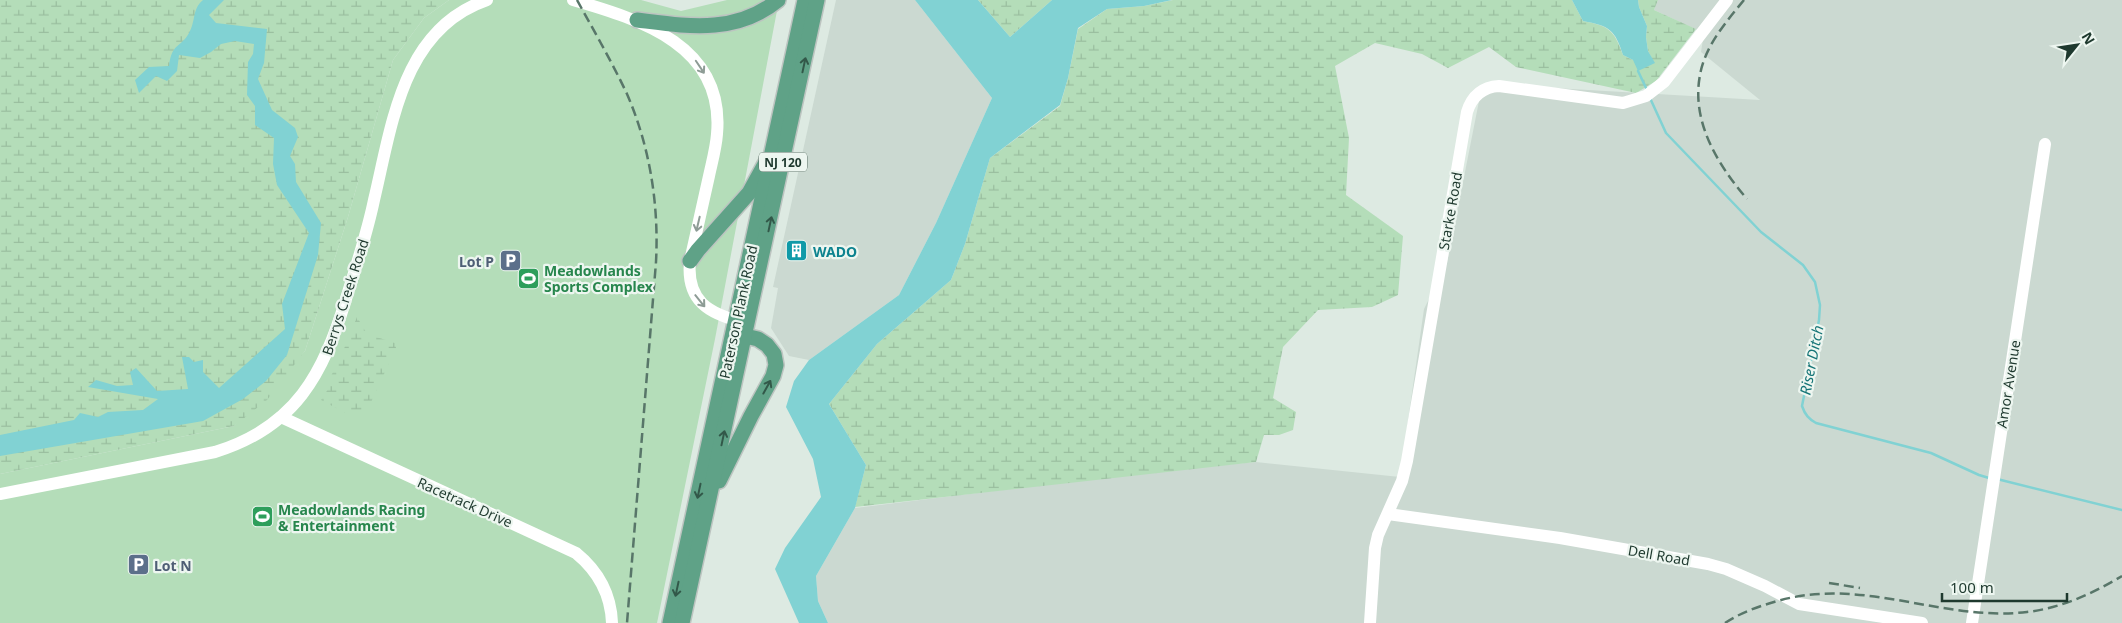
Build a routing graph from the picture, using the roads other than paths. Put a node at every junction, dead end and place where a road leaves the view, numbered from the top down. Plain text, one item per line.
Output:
1 (487, 0) edge
2 (573, 0) edge
3 (778, 0) edge
4 (805, 0) edge
5 (817, 0) edge
6 (1727, 0) edge
7 (637, 20) junction
8 (2045, 144) dead end
9 (775, 146) junction
10 (690, 261) junction
11 (741, 328) junction
12 (281, 417) junction
13 (0, 494) edge
14 (708, 502) junction
15 (1388, 514) junction
16 (612, 623) edge
17 (670, 623) edge
18 (682, 623) edge
19 (1370, 623) edge
20 (1922, 623) edge
21 (1972, 623) edge

1 - 12 street, Berrys Creek Road
2 - 7 street
3 - 7 main road
4 - 9 main road, Paterson Plank Road / NJ 120
11 -> 5 main road, Paterson Plank Road / NJ 120
6 - 15 street, Starke Road
7 -> 10 street
8 - 21 street, Amor Avenue
9 - 10 main road
9 - 11 main road, Paterson Plank Road / NJ 120
10 -> 11 street
14 -> 11 main road, Paterson Plank Road / NJ 120
14 -> 11 main road
11 -> 17 main road, Paterson Plank Road / NJ 120
12 - 13 street, Berrys Creek Road
12 - 16 street, Racetrack Drive
14 - 18 main road, Paterson Plank Road / NJ 120
15 - 19 street, Starke Road
15 - 20 street, Dell Road

